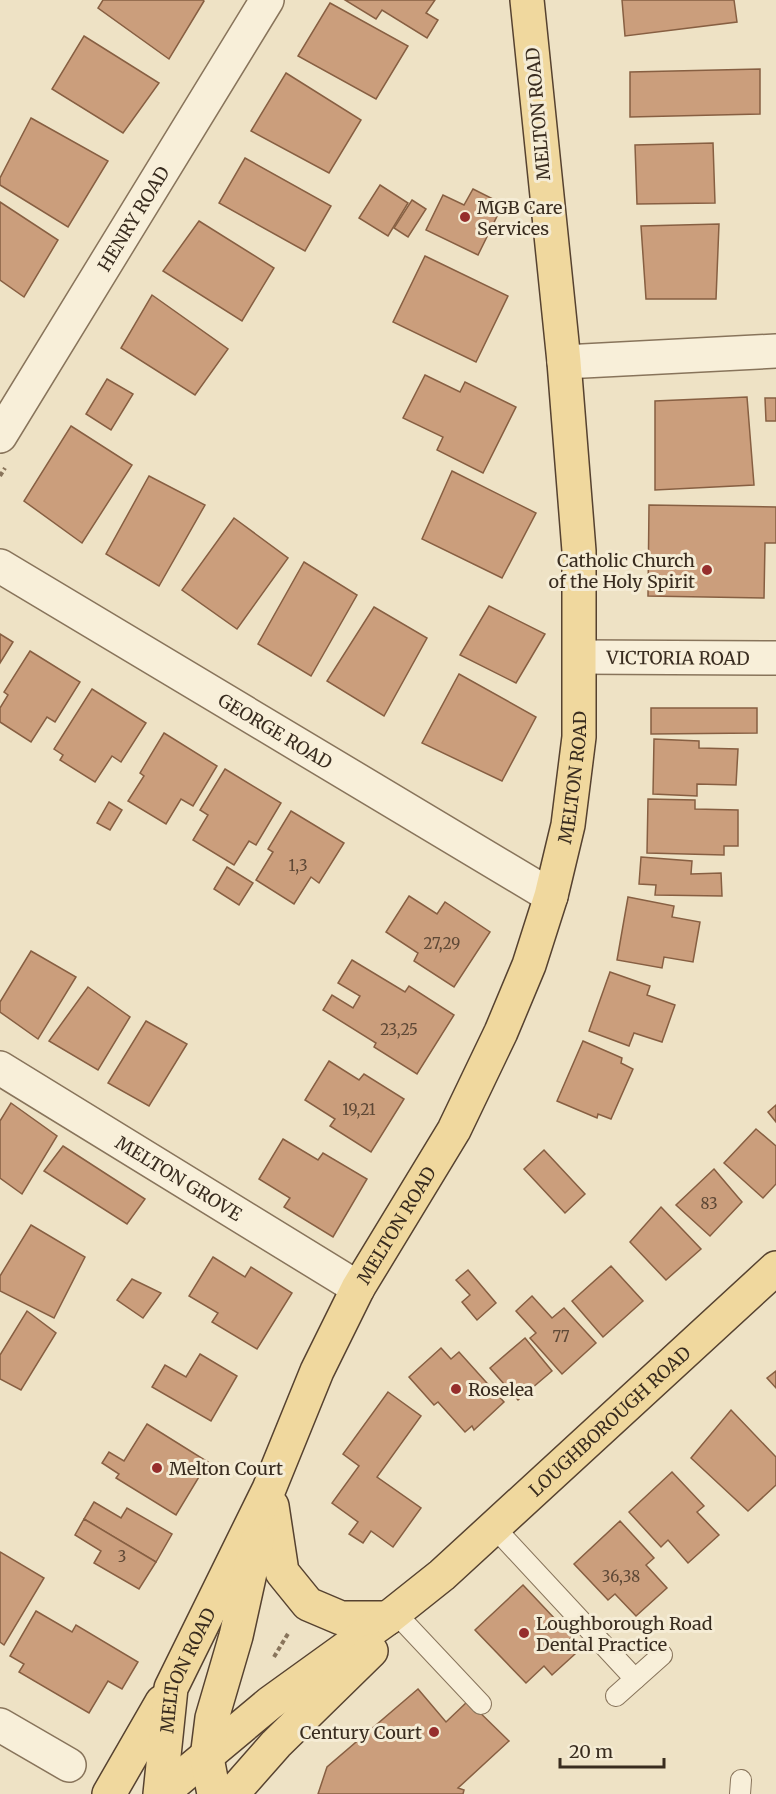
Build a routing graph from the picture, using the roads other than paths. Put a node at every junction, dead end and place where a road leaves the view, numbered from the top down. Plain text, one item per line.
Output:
1 (267, 0) edge
2 (527, 0) edge
3 (776, 351) edge
4 (564, 362) junction
5 (0, 436) edge
6 (0, 566) edge
7 (580, 657) junction
8 (776, 658) edge
9 (551, 896) junction
10 (0, 1068) edge
11 (776, 1268) edge
12 (358, 1288) junction
13 (269, 1489) junction
14 (493, 1527) junction
15 (395, 1619) junction
16 (662, 1655) dead end
17 (635, 1679) junction
18 (171, 1688) junction
19 (616, 1696) dead end
20 (481, 1704) dead end
21 (0, 1725) edge
22 (207, 1758) junction
23 (69, 1766) dead end
24 (109, 1794) edge
25 (161, 1794) edge
26 (214, 1794) edge
27 (232, 1794) edge

1 - 5 street, HENRY ROAD
2 - 4 main road, MELTON ROAD
3 - 4 street
4 - 7 main road, MELTON ROAD
6 - 9 street, GEORGE ROAD
7 - 8 street, VICTORIA ROAD
7 - 9 main road, MELTON ROAD
9 - 12 main road, MELTON ROAD
10 - 12 street, MELTON GROVE
11 - 14 main road, LOUGHBOROUGH ROAD
12 - 13 main road, MELTON ROAD
13 - 15 main road
13 - 18 main road, MELTON ROAD
13 - 22 main road, MELTON ROAD
14 - 15 main road, LOUGHBOROUGH ROAD
14 - 17 lane
15 - 20 lane
15 - 22 main road, LOUGHBOROUGH ROAD
15 - 27 main road, LOUGHBOROUGH ROAD
16 - 17 lane
17 - 19 lane
18 - 24 main road
18 - 25 main road, MELTON ROAD
21 - 23 street
22 - 25 main road, LOUGHBOROUGH ROAD
22 - 26 main road, MELTON ROAD

